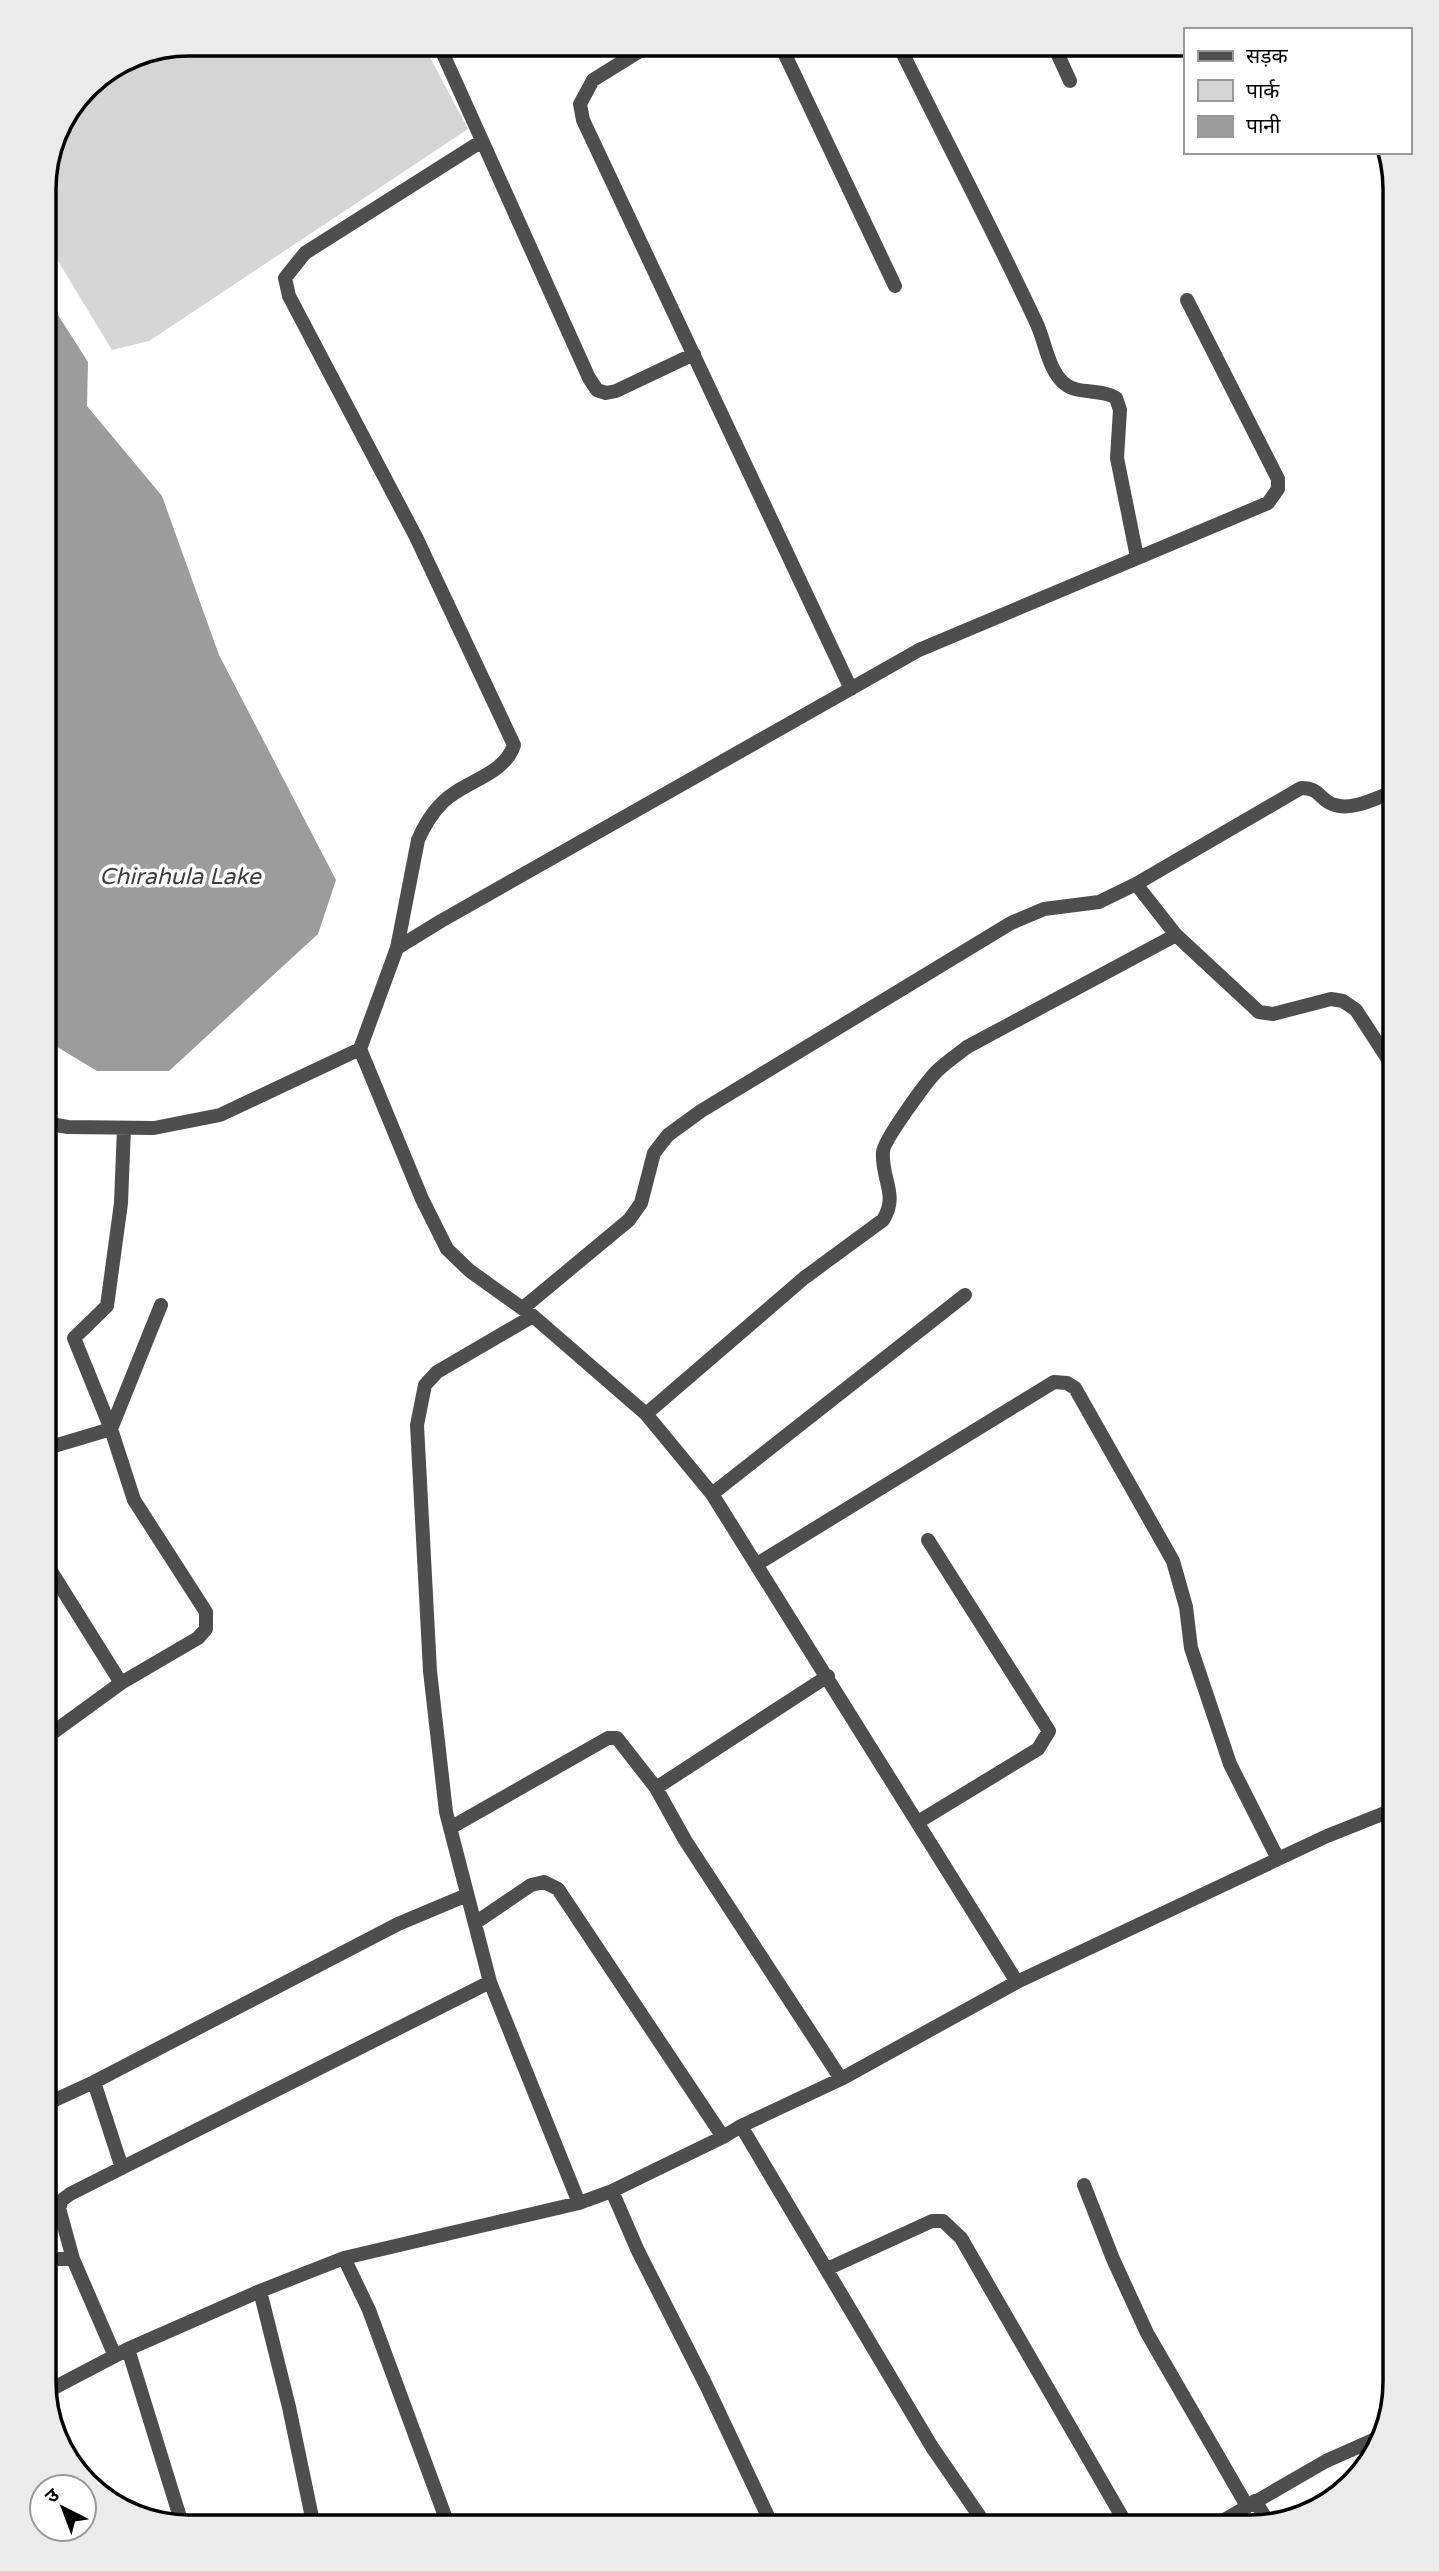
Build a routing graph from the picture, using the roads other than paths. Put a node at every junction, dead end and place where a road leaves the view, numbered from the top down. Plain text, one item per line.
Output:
1 (444, 56) edge
2 (632, 56) edge
3 (786, 56) edge
4 (904, 56) edge
5 (1058, 56) edge
6 (1070, 81) dead end
7 (482, 141) junction
8 (895, 286) dead end
9 (1187, 300) dead end
10 (694, 354) junction
11 (1137, 557) junction
12 (851, 689) junction
13 (1383, 795) edge
14 (1136, 884) junction
15 (1175, 934) junction
16 (397, 948) junction
17 (360, 1049) junction
18 (1383, 1052) edge
19 (56, 1125) edge
20 (124, 1128) junction
21 (965, 1296) dead end
22 (160, 1305) dead end
23 (528, 1312) junction
24 (646, 1414) junction
25 (111, 1429) junction
26 (56, 1445) edge
27 (712, 1494) junction
28 (928, 1540) dead end
29 (757, 1564) junction
30 (56, 1581) edge
31 (828, 1676) junction
32 (121, 1683) junction
33 (56, 1730) edge
34 (656, 1788) junction
35 (1383, 1814) edge
36 (918, 1822) junction
37 (450, 1828) junction
38 (1278, 1859) junction
39 (467, 1895) junction
40 (475, 1923) junction
41 (490, 1982) junction
42 (1017, 1982) junction
43 (841, 2079) junction
44 (94, 2082) junction
45 (56, 2099) edge
46 (741, 2126) junction
47 (723, 2137) junction
48 (122, 2168) junction
49 (1084, 2185) dead end
50 (612, 2191) junction
51 (579, 2203) junction
52 (344, 2258) junction
53 (56, 2259) edge
54 (73, 2259) junction
55 (827, 2269) junction
56 (260, 2291) junction
57 (121, 2352) junction
58 (56, 2387) edge
59 (1368, 2442) edge
60 (1251, 2504) junction
61 (1261, 2514) edge
62 (179, 2515) edge
63 (312, 2515) edge
64 (445, 2515) edge
65 (767, 2515) edge
66 (979, 2515) edge
67 (1122, 2515) edge
68 (1232, 2515) edge

1 - 7 street
2 - 10 street
3 - 8 street
4 - 11 street
5 - 6 street
7 - 10 street
7 - 16 street
9 - 11 street
10 - 12 street
11 - 12 street
12 - 16 street
13 - 14 street
14 - 15 street
14 - 23 street
15 - 18 street
15 - 24 street
16 - 17 street
17 - 20 street
17 - 23 street
19 - 20 street
20 - 25 street
21 - 27 street
22 - 25 street
23 - 24 street
23 - 37 street
24 - 27 street
25 - 26 street
25 - 32 street
27 - 29 street
28 - 36 street
29 - 31 street
29 - 38 street
30 - 32 street
31 - 34 street
31 - 36 street
32 - 33 street
34 - 37 street
34 - 43 street
35 - 38 street
36 - 42 street
37 - 39 street
38 - 42 street
39 - 40 street
39 - 44 street
40 - 41 street
40 - 47 street
41 - 48 street
41 - 51 street
42 - 43 street
43 - 46 street
44 - 45 street
44 - 48 street
46 - 47 street
46 - 55 street
47 - 50 street
48 - 54 street
49 - 60 street
50 - 51 street
50 - 65 street
51 - 52 street
52 - 56 street
52 - 64 street
53 - 54 street
54 - 57 street
55 - 66 street
55 - 67 street
56 - 57 street
56 - 63 street
57 - 58 street
57 - 62 street
59 - 60 street
60 - 61 street
60 - 68 street

